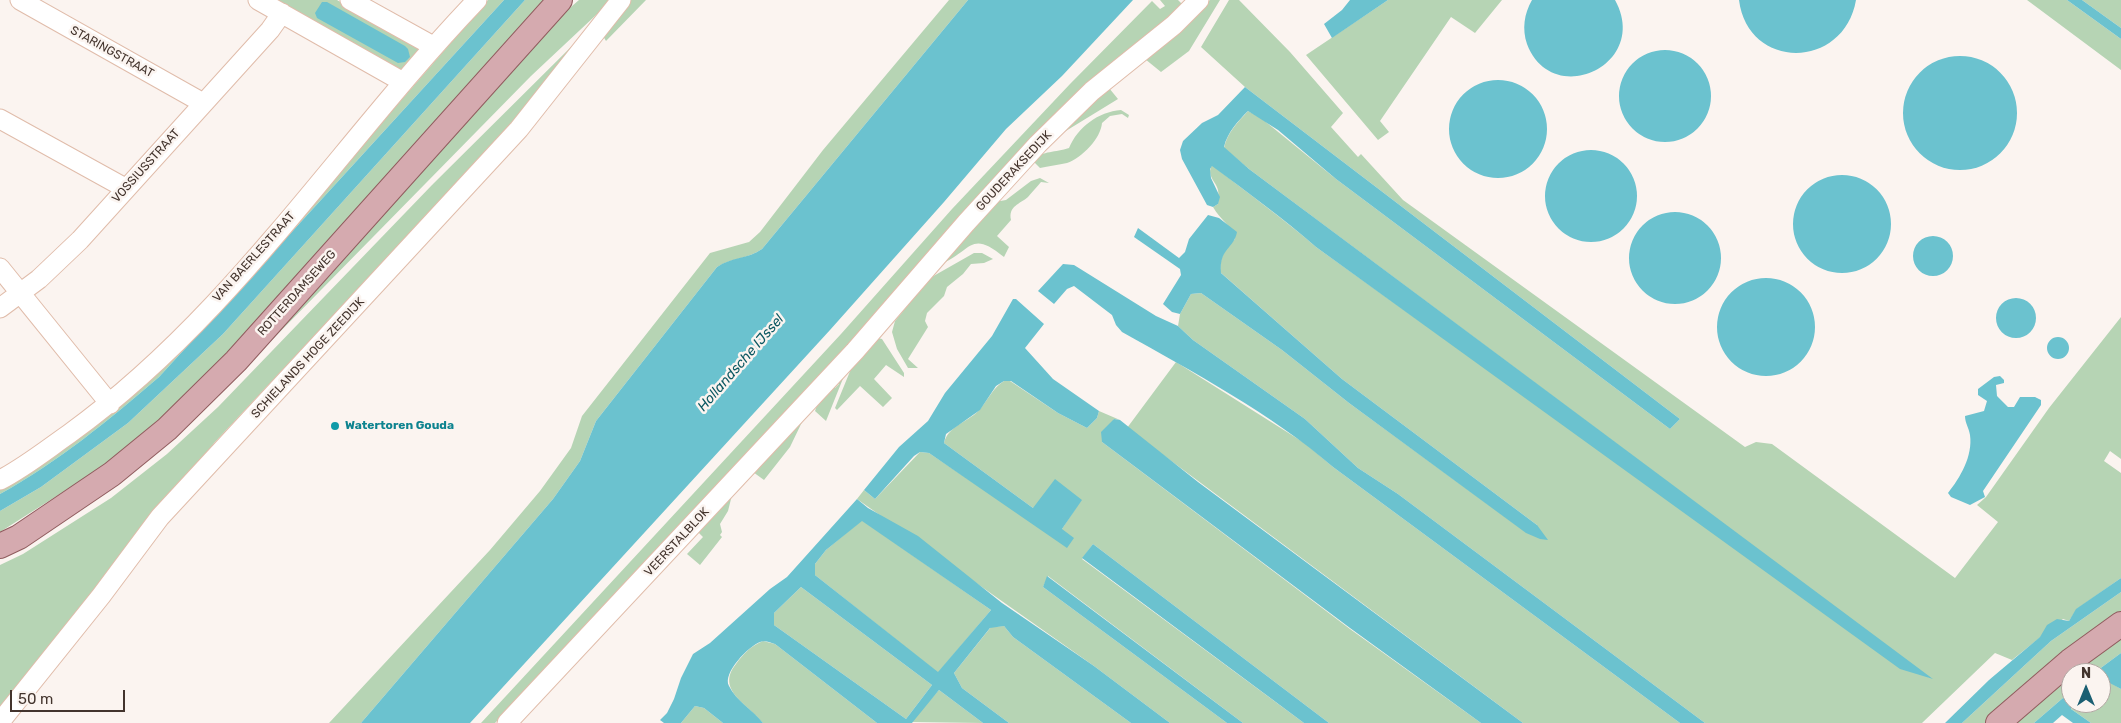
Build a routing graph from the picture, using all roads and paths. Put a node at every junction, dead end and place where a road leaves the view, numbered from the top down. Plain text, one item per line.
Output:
1 (20, 0) edge
2 (258, 0) edge
3 (350, 0) edge
4 (477, 0) edge
5 (560, 0) edge
6 (621, 0) edge
7 (1199, 0) edge
8 (282, 14) junction
9 (433, 46) junction
10 (403, 82) junction
11 (203, 103) junction
12 (0, 119) edge
13 (125, 188) junction
14 (0, 268) edge
15 (20, 294) junction
16 (0, 308) edge
17 (846, 360) joint
18 (110, 404) junction
19 (0, 480) edge
20 (0, 546) edge
21 (2121, 624) edge
22 (0, 722) edge
23 (507, 723) edge
24 (1998, 723) edge

1 - 11 street, STARINGSTRAAT
2 - 8 street
3 - 9 street
4 - 9 street, VAN BAERLESTRAAT
5 - 20 main road, ROTTERDAMSEWEG
6 - 22 street, SCHIELANDS HOGE ZEEDIJK
7 - 17 street, GOUDERAKSEDIJK
8 - 10 street
8 - 11 street, VOSSIUSSTRAAT
9 - 10 street, VAN BAERLESTRAAT
10 - 18 street, VAN BAERLESTRAAT
11 - 13 street, VOSSIUSSTRAAT
12 - 13 street
13 - 15 street, VOSSIUSSTRAAT
14 - 15 street
15 - 16 street, VOSSIUSSTRAAT
15 - 18 street
17 - 23 street, VEERSTALBLOK
18 - 19 street, VAN BAERLESTRAAT
21 - 24 main road

